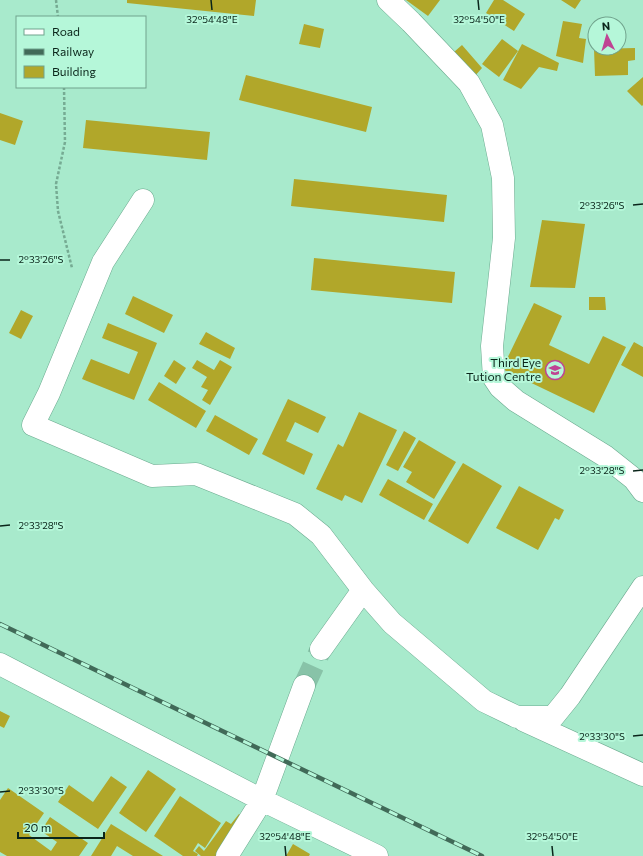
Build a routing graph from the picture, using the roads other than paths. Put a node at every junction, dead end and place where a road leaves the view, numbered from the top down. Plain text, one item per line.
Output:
1 (388, 0) edge
2 (143, 200) dead end
3 (643, 491) edge
4 (643, 587) edge
5 (363, 590) junction
6 (321, 649) tunnel mouth
7 (0, 664) edge
8 (304, 686) tunnel mouth
9 (517, 717) junction
10 (643, 775) edge
11 (262, 800) junction
12 (227, 856) edge
13 (377, 856) edge

1 - 3 street
2 - 5 street
4 - 9 street
5 - 6 street
5 - 9 street
7 - 11 street
8 - 11 street
9 - 10 street
11 - 12 street
11 - 13 street

